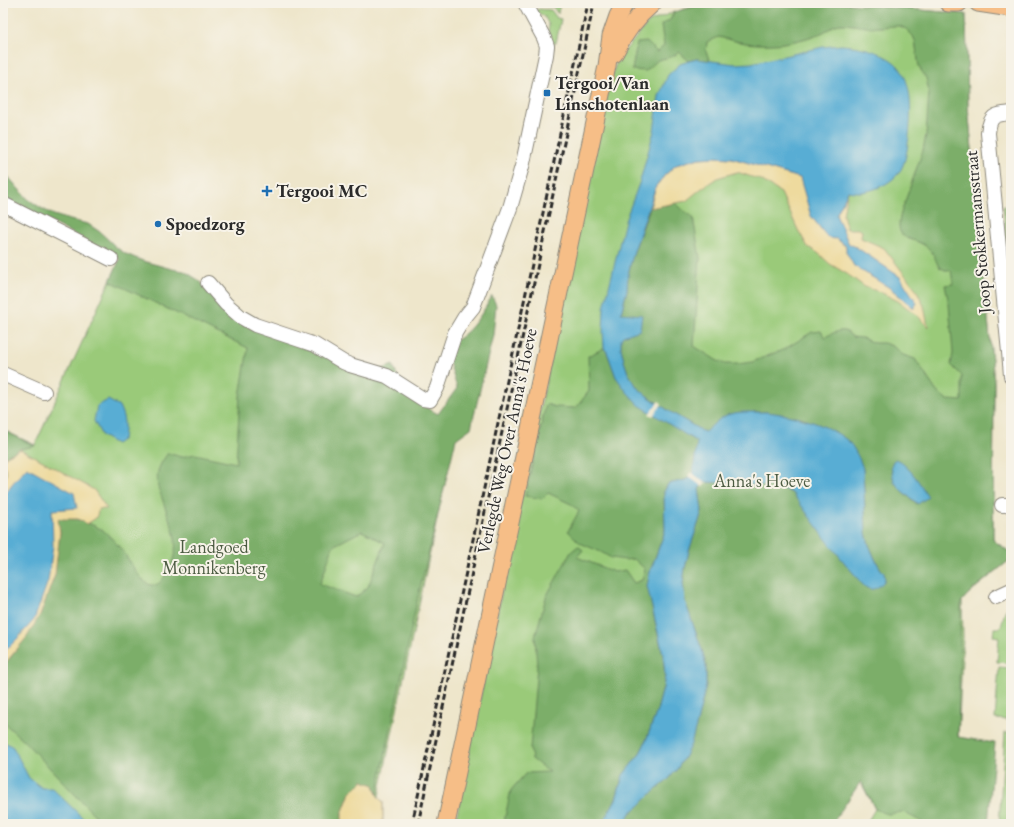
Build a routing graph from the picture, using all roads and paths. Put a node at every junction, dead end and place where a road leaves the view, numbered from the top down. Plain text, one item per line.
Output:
1 (525, 3) edge
2 (625, 3) edge
3 (653, 3) edge
4 (948, 3) edge
5 (959, 3) edge
6 (978, 3) edge
7 (1011, 8) edge
8 (607, 66) junction
9 (1011, 112) edge
10 (3, 204) edge
11 (111, 259) dead end
12 (208, 283) dead end
13 (1011, 368) edge
14 (3, 374) edge
15 (44, 392) dead end
16 (1011, 590) edge
17 (996, 597) dead end
18 (446, 824) edge

1 - 12 street
2 - 8 main road, Verlegde Weg Over Anna's Hoeve
3 - 8 main road, Verlegde Weg Over Anna's Hoeve
4 - 5 main road
6 - 7 main road
8 - 18 main road, Verlegde Weg Over Anna's Hoeve
9 - 13 street, Joop Stokkermansstraat
10 - 11 street
14 - 15 street
16 - 17 street

